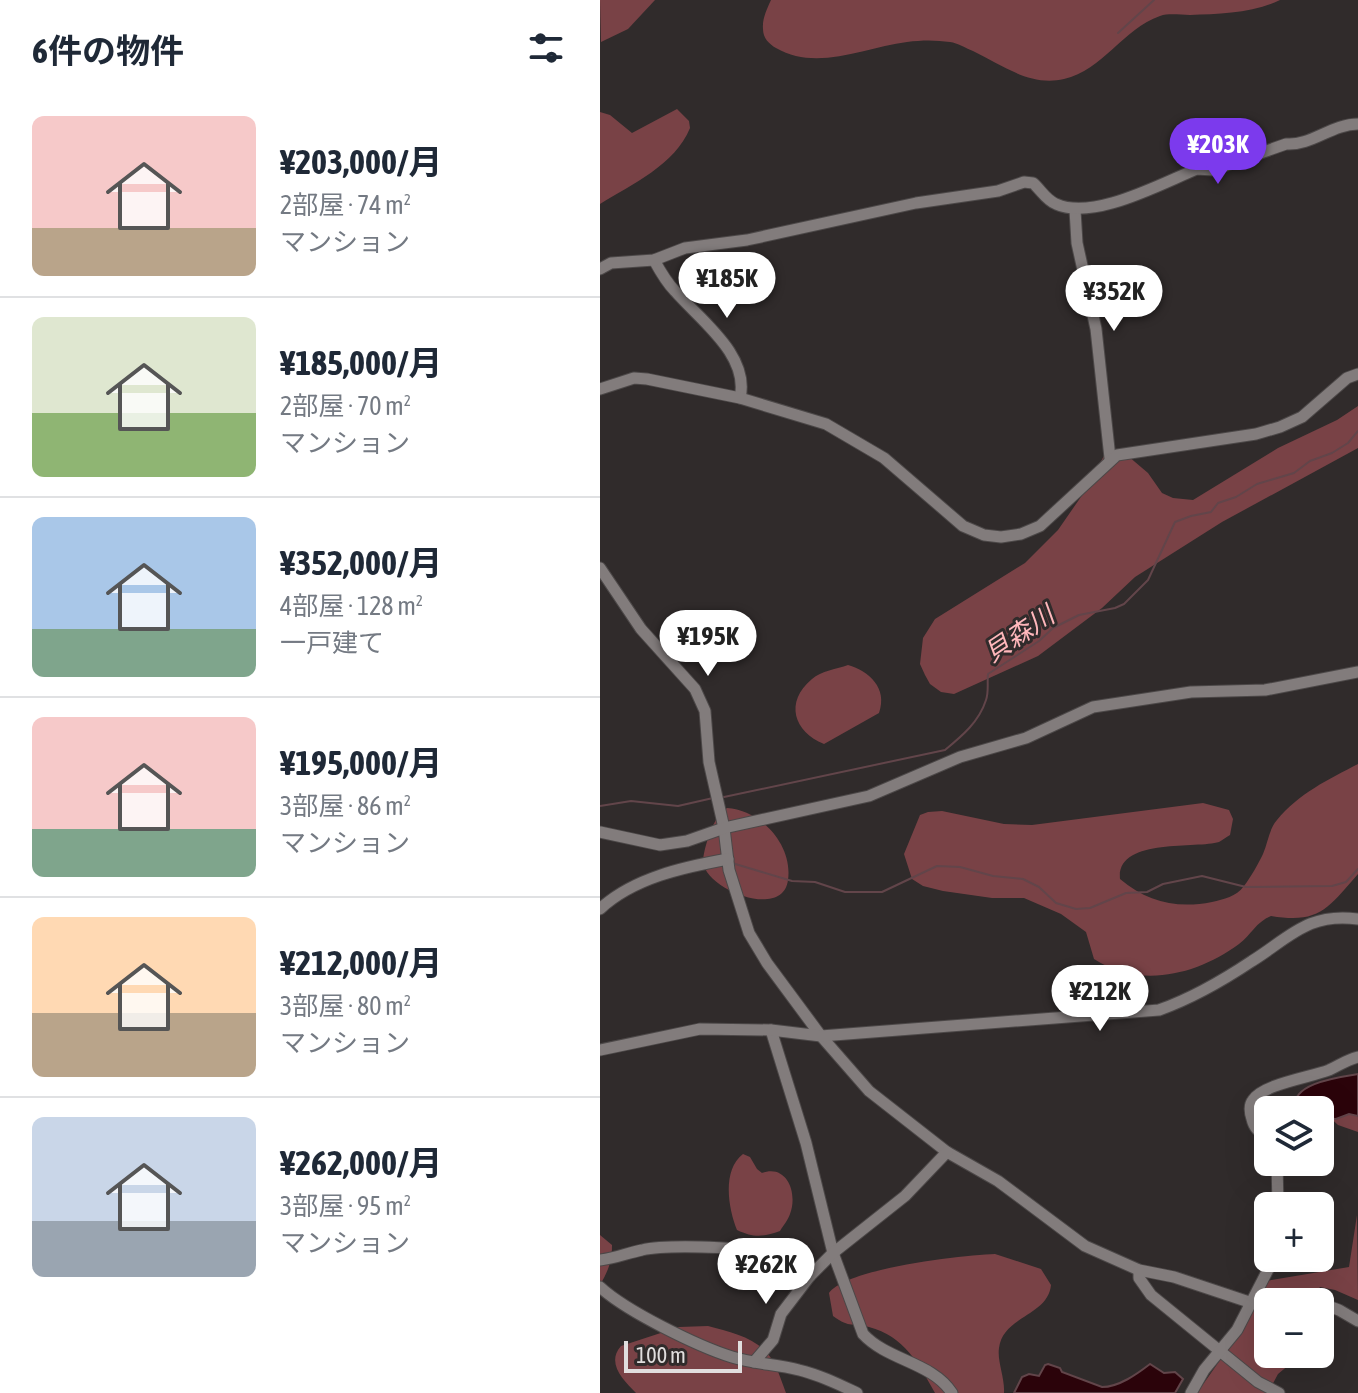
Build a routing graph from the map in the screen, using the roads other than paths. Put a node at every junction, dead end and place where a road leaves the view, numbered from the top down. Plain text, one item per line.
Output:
1 (1358, 124) edge
2 (1075, 210) junction
3 (654, 260) junction
4 (600, 269) edge
5 (1358, 374) edge
6 (600, 389) edge
7 (740, 398) junction
8 (1110, 458) junction
9 (600, 568) edge
10 (1358, 672) edge
11 (724, 828) junction
12 (600, 832) edge
13 (728, 859) junction
14 (600, 909) edge
15 (1358, 919) edge
16 (771, 1030) junction
17 (821, 1036) junction
18 (600, 1050) edge
19 (1358, 1057) edge
20 (1256, 1096) edge
21 (1254, 1100) edge
22 (1254, 1124) edge
23 (947, 1152) junction
24 (833, 1253) junction
25 (600, 1260) edge
26 (1139, 1270) junction
27 (1267, 1272) edge
28 (810, 1276) junction
29 (600, 1287) edge
30 (1252, 1303) junction
31 (1334, 1308) edge
32 (1358, 1321) edge
33 (1221, 1352) junction
34 (754, 1362) junction
35 (857, 1393) edge
36 (952, 1393) edge
37 (1191, 1393) edge
38 (1279, 1393) edge

1 - 2 street
2 - 3 street
2 - 8 street
3 - 4 street
3 - 7 street
5 - 8 street
6 - 7 street
7 - 8 street
9 - 11 street
10 - 11 street
11 - 12 street
11 - 13 street
13 - 14 street
13 - 17 street
15 - 17 street
16 - 17 street
16 - 18 street
16 - 24 street
17 - 23 street
19 - 20 street
21 - 22 street
23 - 24 street
23 - 26 street
24 - 28 street
24 - 36 street
25 - 28 street
26 - 30 street
26 - 33 street
27 - 30 street
28 - 34 street
29 - 34 street
30 - 33 street
31 - 32 street
33 - 37 street
33 - 38 street
34 - 35 street

